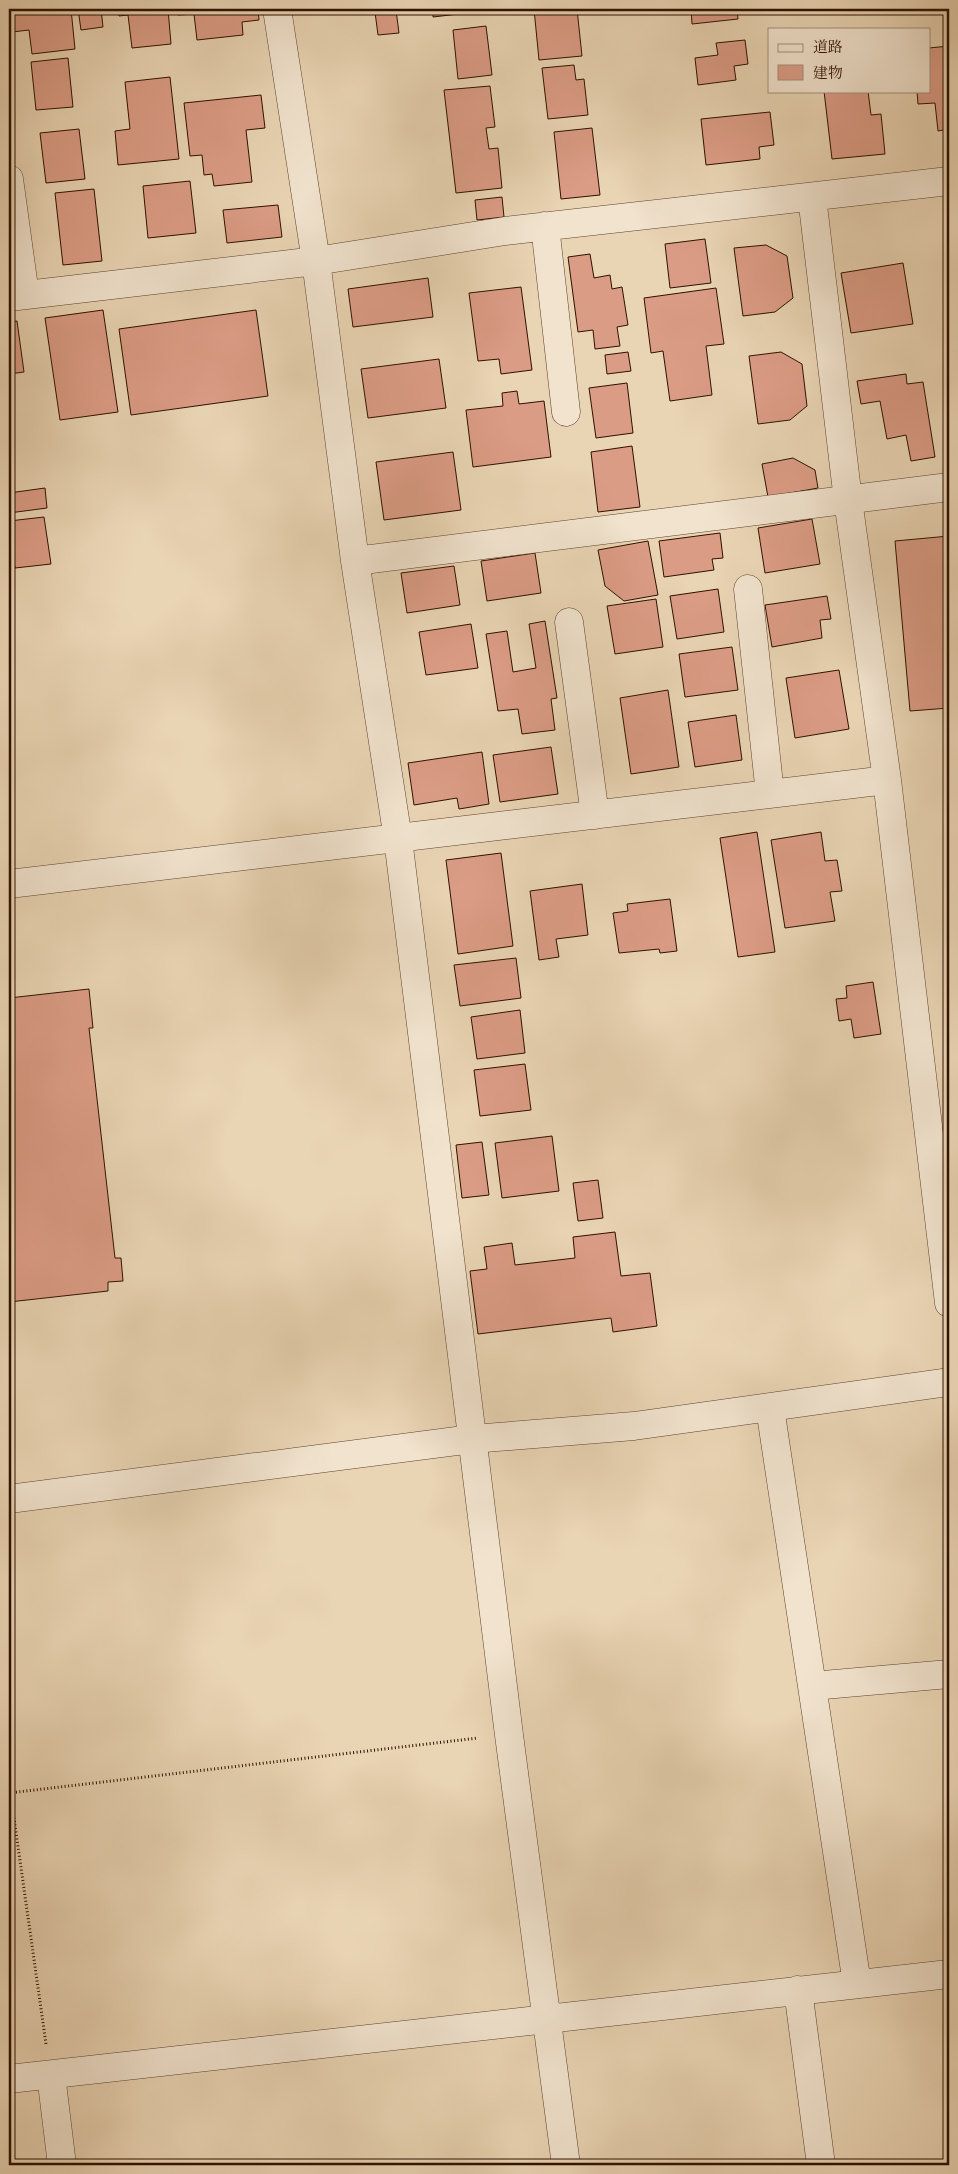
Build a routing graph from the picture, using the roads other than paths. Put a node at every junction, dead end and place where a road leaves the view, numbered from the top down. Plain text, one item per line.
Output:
1 (277, 9) edge
2 (9, 179) edge
3 (949, 181) edge
4 (812, 197) junction
5 (545, 226) junction
6 (316, 261) junction
7 (17, 296) edge
8 (566, 412) dead end
9 (949, 487) edge
10 (848, 500) junction
11 (355, 561) junction
12 (748, 589) dead end
13 (569, 622) dead end
14 (887, 780) junction
15 (770, 794) junction
16 (594, 815) junction
17 (398, 839) junction
18 (9, 884) edge
19 (949, 1303) edge
20 (949, 1382) edge
21 (770, 1408) junction
22 (472, 1439) junction
23 (9, 1499) edge
24 (949, 1674) edge
25 (812, 1686) junction
26 (949, 1974) edge
27 (857, 1984) junction
28 (798, 1990) junction
29 (547, 2019) junction
30 (51, 2075) junction
31 (9, 2079) edge
32 (62, 2165) edge
33 (566, 2165) edge
34 (821, 2165) edge

1 - 6 street
2 - 7 street
3 - 4 street
4 - 5 street
4 - 10 street
5 - 6 street
5 - 8 street
6 - 7 street
6 - 11 street
9 - 10 street
10 - 11 street
10 - 14 street
11 - 17 street
12 - 15 street
13 - 16 street
14 - 15 street
14 - 19 street
15 - 16 street
16 - 17 street
17 - 18 street
17 - 22 street
20 - 21 street
21 - 22 street
21 - 25 street
22 - 23 street
22 - 29 street
24 - 25 street
25 - 27 street
26 - 27 street
27 - 28 street
28 - 29 street
28 - 34 street
29 - 30 street
29 - 33 street
30 - 31 street
30 - 32 street

